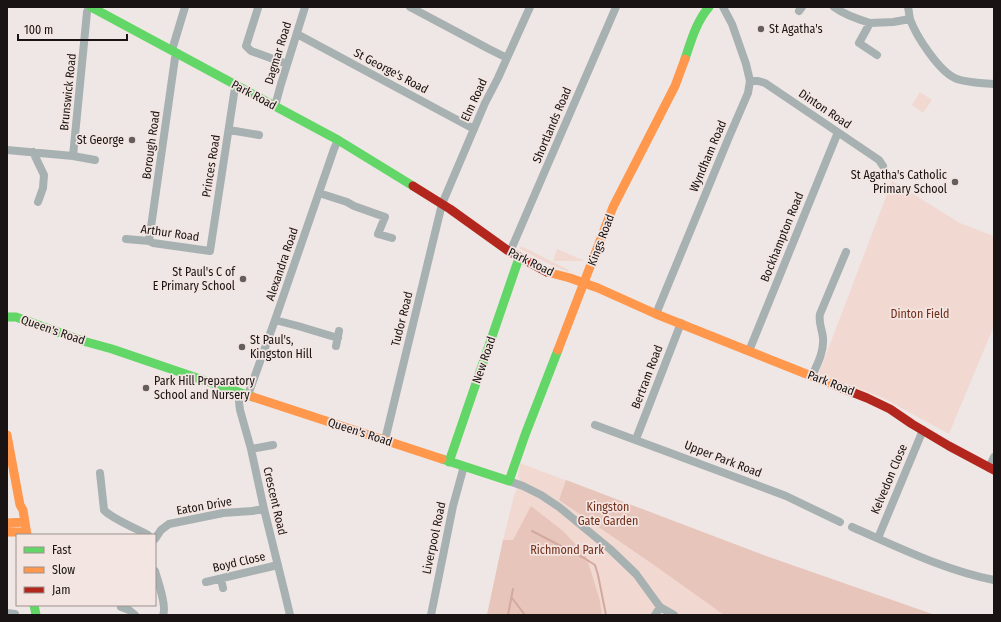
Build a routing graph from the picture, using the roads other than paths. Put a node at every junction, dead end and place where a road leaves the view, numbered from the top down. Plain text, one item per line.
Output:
1 (90, 7) edge
2 (185, 7) edge
3 (305, 7) edge
4 (410, 7) edge
5 (530, 7) edge
6 (616, 7) edge
7 (709, 7) edge
8 (723, 7) edge
9 (834, 7) edge
10 (908, 7) edge
11 (258, 8) dead end
12 (102, 10) edge
13 (910, 19) junction
14 (870, 23) junction
15 (297, 34) junction
16 (174, 51) junction
17 (877, 55) dead end
18 (507, 58) junction
19 (287, 64) junction
20 (750, 81) junction
21 (994, 84) edge
22 (237, 85) junction
23 (275, 106) junction
24 (474, 129) junction
25 (228, 130) junction
26 (839, 133) junction
27 (260, 135) dead end
28 (338, 140) junction
29 (7, 150) edge
30 (33, 152) junction
31 (73, 156) junction
32 (95, 160) dead end
33 (884, 166) dead end
34 (319, 193) junction
35 (38, 202) dead end
36 (442, 204) junction
37 (392, 238) dead end
38 (126, 239) dead end
39 (149, 241) junction
40 (210, 251) joint
41 (510, 252) junction
42 (846, 252) dead end
43 (519, 258) junction
44 (584, 283) junction
45 (656, 314) junction
46 (7, 317) edge
47 (275, 320) junction
48 (681, 323) junction
49 (338, 338) dead end
50 (749, 350) junction
51 (812, 376) junction
52 (245, 394) junction
53 (595, 425) dead end
54 (923, 430) junction
55 (7, 435) edge
56 (636, 439) junction
57 (385, 440) junction
58 (273, 445) dead end
59 (251, 449) junction
60 (994, 457) edge
61 (449, 462) junction
62 (464, 466) junction
63 (992, 469) edge
64 (100, 473) dead end
65 (509, 481) junction
66 (264, 509) junction
67 (840, 522) dead end
68 (7, 523) edge
69 (852, 527) dead end
70 (23, 530) edge
71 (7, 532) edge
72 (146, 534) edge
73 (156, 538) edge
74 (878, 538) junction
75 (278, 565) junction
76 (156, 575) edge
77 (221, 579) junction
78 (994, 580) edge
79 (206, 582) dead end
80 (223, 588) dead end
81 (660, 606) junction
82 (121, 607) dead end
83 (135, 615) edge
84 (163, 615) edge
85 (290, 615) edge
86 (431, 615) edge
87 (655, 615) edge
88 (674, 615) edge

1 - 12 street, Park Road
1 - 31 street, Brunswick Road
2 - 16 street, Borough Road
3 - 15 street, Dagmar Road
4 - 18 street
5 - 18 street, Elm Road
6 - 41 street, Shortlands Road
7 - 44 street, Kings Road
8 - 20 street, Wyndham Road
9 - 14 street
10 - 13 street
11 - 19 street
12 - 16 street, Park Road
13 - 14 street
13 - 21 street
14 - 17 street
15 - 19 street, Dagmar Road
15 - 24 street, St George's Road
16 - 22 street, Park Road
16 - 39 street, Borough Road
18 - 24 street, Elm Road
19 - 23 street, Dagmar Road
20 - 26 street, Dinton Road
20 - 45 street, Wyndham Road
22 - 23 street, Park Road
22 - 25 street, Princes Road
23 - 28 street, Park Road
24 - 36 street, Elm Road
25 - 27 street
25 - 40 street, Princes Road
26 - 33 street, Dinton Road
26 - 50 street, Bockhampton Road
28 - 34 street, Alexandra Road
28 - 36 street, Park Road
29 - 30 street
30 - 31 street
30 - 35 street
31 - 32 street
34 - 37 street
34 - 47 street, Alexandra Road
36 - 41 street, Park Road
36 - 57 street, Tudor Road
38 - 39 street, Arthur Road
39 - 40 street, Arthur Road
41 - 43 street, Park Road
42 - 51 street
43 - 44 street, Park Road
43 - 61 street, New Road
44 - 45 street, Park Road
44 - 65 street, Kings Road
45 - 48 street, Park Road
46 - 52 street, Queen's Road
47 - 49 street
47 - 52 street, Alexandra Road
48 - 50 street, Park Road
48 - 56 street, Bertram Road
50 - 51 street, Park Road
51 - 54 street, Park Road
52 - 57 street, Queen's Road
52 - 59 street, Crescent Road
53 - 56 street, Upper Park Road
54 - 63 street, Park Road
54 - 74 street, Kelvedon Close
55 - 70 street
56 - 67 street, Upper Park Road
57 - 61 street, Queen's Road
58 - 59 street
59 - 66 street, Crescent Road
60 - 63 street
61 - 62 street, Queen's Road
62 - 65 street, Queen's Road
62 - 86 street, Liverpool Road
64 - 72 street
65 - 81 street, Queen's Road
66 - 73 street, Eaton Drive
66 - 75 street, Crescent Road
68 - 70 street
69 - 74 street
70 - 71 street
74 - 78 street
75 - 77 street, Boyd Close
75 - 85 street, Crescent Road
76 - 84 street
77 - 79 street, Boyd Close
77 - 80 street
81 - 87 street
81 - 88 street, Queen's Road
82 - 83 street

